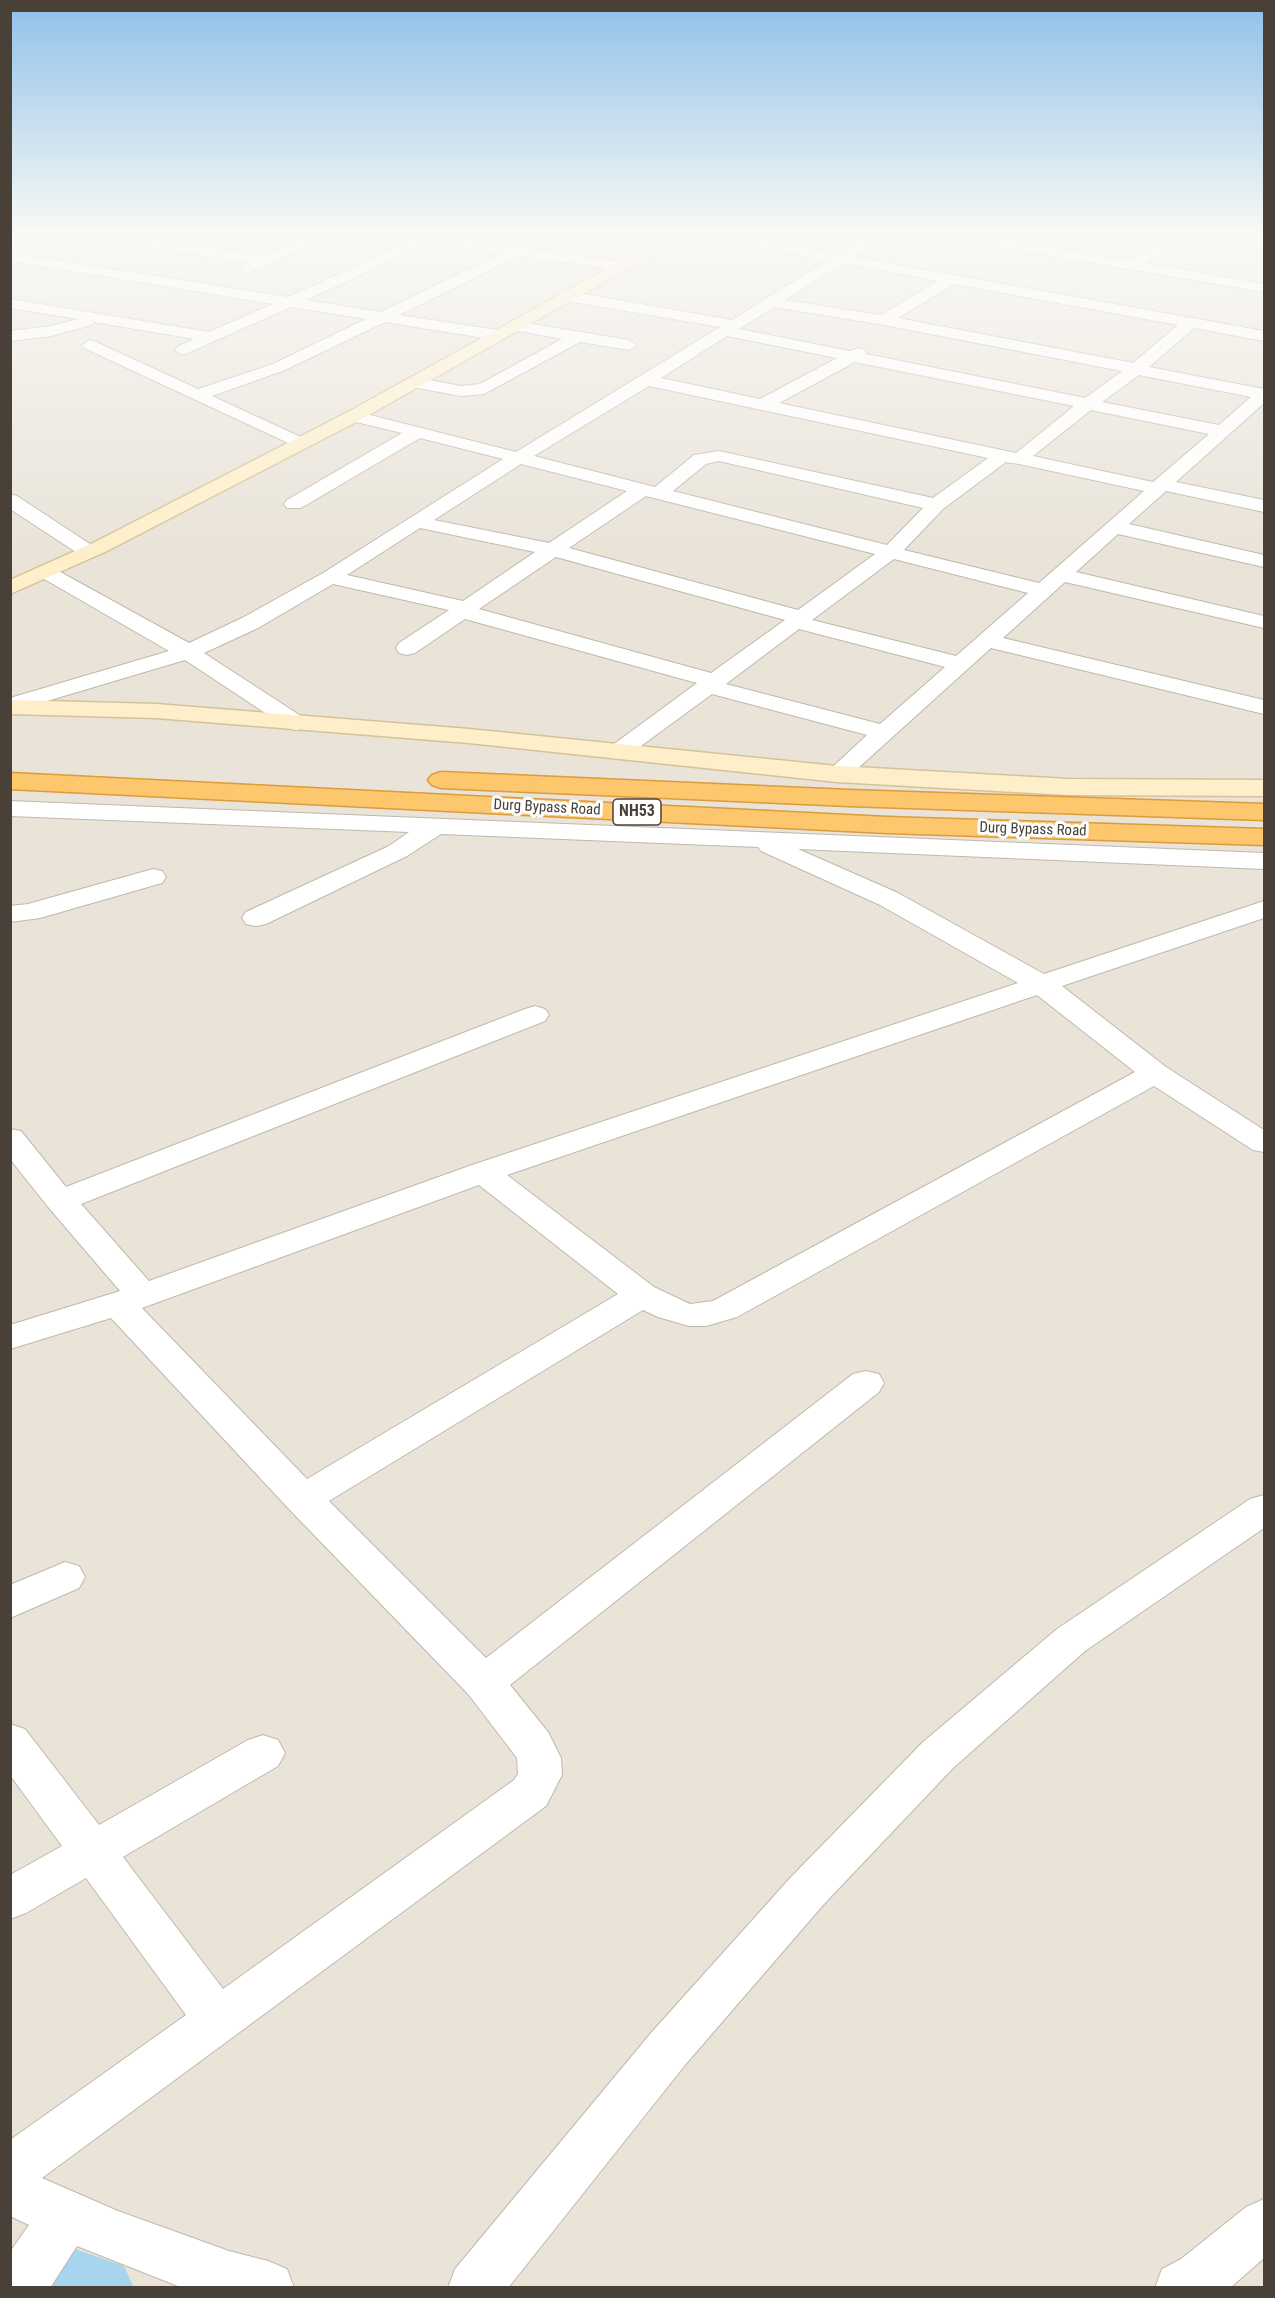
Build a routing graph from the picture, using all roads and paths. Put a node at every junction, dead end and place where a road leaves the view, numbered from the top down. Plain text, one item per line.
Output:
1 (201, 341) edge
2 (333, 341) edge
3 (486, 341) edge
4 (569, 341) edge
5 (608, 341) edge
6 (709, 341) edge
7 (788, 341) edge
8 (991, 341) edge
9 (1169, 341) edge
10 (90, 345) dead end
11 (629, 345) dead end
12 (871, 346) dead end
13 (183, 350) dead end
14 (852, 356) junction
15 (1135, 370) junction
16 (646, 380) junction
17 (413, 382) junction
18 (1264, 394) edge
19 (197, 395) junction
20 (1088, 404) junction
21 (762, 405) junction
22 (354, 416) junction
23 (1222, 431) junction
24 (417, 432) junction
25 (299, 443) junction
26 (518, 458) junction
27 (1010, 458) junction
28 (1159, 486) junction
29 (651, 491) junction
30 (10, 500) edge
31 (294, 504) dead end
32 (936, 505) junction
33 (1264, 506) edge
34 (417, 522) junction
35 (1114, 527) junction
36 (553, 550) junction
37 (89, 552) junction
38 (891, 552) junction
39 (1264, 561) edge
40 (46, 572) junction
41 (1062, 575) junction
42 (330, 577) junction
43 (10, 588) edge
44 (1044, 591) junction
45 (464, 609) junction
46 (799, 620) junction
47 (1264, 622) edge
48 (988, 641) junction
49 (407, 648) dead end
50 (188, 652) junction
51 (961, 664) junction
52 (711, 683) junction
53 (14, 700) edge
54 (1264, 707) edge
55 (296, 723) junction
56 (884, 732) junction
57 (618, 752) junction
58 (10, 759) edge
59 (837, 774) junction
60 (10, 781) edge
61 (1264, 788) edge
62 (10, 808) edge
63 (1264, 812) edge
64 (437, 825) junction
65 (1264, 837) edge
66 (753, 838) junction
67 (1264, 861) edge
68 (153, 877) dead end
69 (1264, 909) edge
70 (10, 914) edge
71 (256, 918) dead end
72 (1041, 984) junction
73 (535, 1015) dead end
74 (1155, 1073) junction
75 (10, 1138) edge
76 (1264, 1143) edge
77 (483, 1172) junction
78 (60, 1201) junction
79 (642, 1295) junction
80 (130, 1300) junction
81 (10, 1337) edge
82 (866, 1383) dead end
83 (303, 1499) junction
84 (1264, 1509) edge
85 (65, 1577) dead end
86 (10, 1603) edge
87 (484, 1683) junction
88 (10, 1741) edge
89 (263, 1753) dead end
90 (93, 1851) junction
91 (10, 1899) edge
92 (218, 2020) junction
93 (10, 2171) edge
94 (10, 2190) edge
95 (67, 2215) junction
96 (1264, 2225) edge
97 (14, 2288) edge
98 (268, 2288) edge
99 (474, 2288) edge
100 (1182, 2288) edge

1 - 13 street
2 - 19 street
3 - 17 street
4 - 17 street
5 - 11 street
6 - 16 street
7 - 14 street
8 - 15 street
9 - 15 street
10 - 19 street
12 - 14 street
14 - 20 street
14 - 21 street
15 - 18 street
15 - 20 street
16 - 21 street
16 - 26 street
17 - 22 street
18 - 23 street
19 - 25 street
20 - 23 street
20 - 27 street
21 - 27 street
22 - 24 street
22 - 25 street
23 - 28 street
24 - 26 street
24 - 31 street
25 - 37 street
26 - 29 street
26 - 34 street
27 - 28 street
27 - 32 street
28 - 33 street
28 - 35 street
29 - 32 street
29 - 36 street
29 - 38 street
30 - 37 street
32 - 38 street
34 - 36 street
34 - 42 street
35 - 39 street
35 - 41 street
36 - 45 street
36 - 46 street
37 - 40 street
38 - 44 street
38 - 46 street
40 - 43 street
40 - 50 street
41 - 44 street
41 - 47 street
42 - 45 street
42 - 50 street
44 - 48 street
45 - 49 street
45 - 52 street
46 - 51 street
46 - 52 street
48 - 51 street
48 - 54 street
50 - 53 street
50 - 55 street
51 - 56 street
52 - 56 street
52 - 57 street
53 - 55 street
55 - 57 street
56 - 59 street
57 - 59 street
58 - 63 highway, Durg Bypass Road / NH53
59 - 61 street
60 - 65 highway, Durg Bypass Road / NH53
62 - 64 street
64 - 66 street
64 - 71 street
66 - 67 street
66 - 72 street
68 - 70 street
69 - 72 street
72 - 74 street
72 - 77 street
73 - 78 street
74 - 76 street
74 - 79 street
75 - 78 street
77 - 79 street
77 - 80 street
78 - 80 street
79 - 83 street
80 - 81 street
80 - 83 street
82 - 87 street
83 - 87 street
84 - 99 street
85 - 86 street
87 - 92 street
88 - 90 street
89 - 90 street
90 - 91 street
90 - 92 street
92 - 93 street
94 - 95 street
95 - 97 street
95 - 98 street
96 - 100 street

